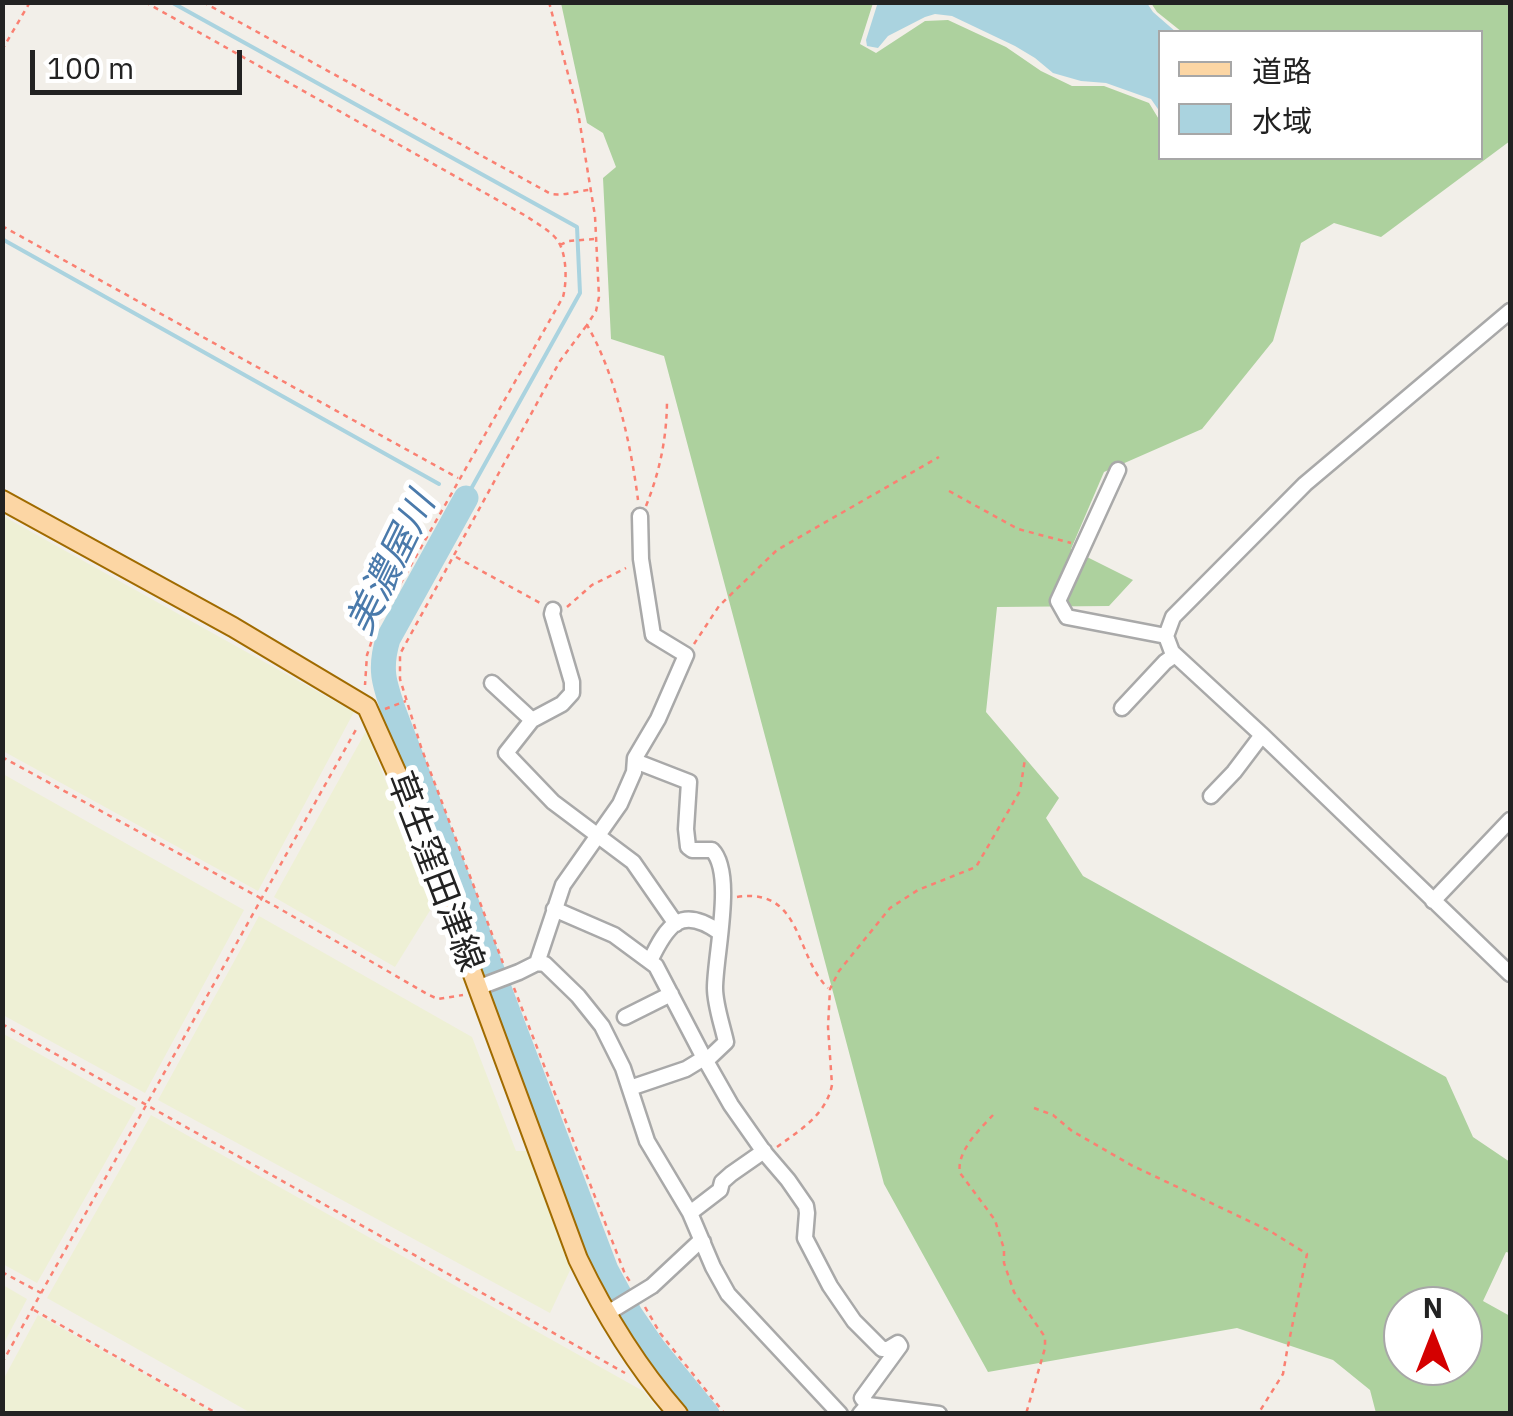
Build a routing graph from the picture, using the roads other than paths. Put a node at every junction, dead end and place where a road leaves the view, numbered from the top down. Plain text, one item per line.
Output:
1 (1510, 311) edge
2 (1118, 470) dead end
3 (2, 500) edge
4 (640, 516) road end
5 (552, 610) road end
6 (1166, 636) junction
7 (1175, 654) junction
8 (492, 683) dead end
9 (1122, 708) dead end
10 (532, 720) junction
11 (1262, 735) junction
12 (635, 761) junction
13 (1211, 796) dead end
14 (1510, 820) edge
15 (598, 836) junction
16 (1433, 901) junction
17 (554, 909) junction
18 (676, 924) junction
19 (720, 932) junction
20 (650, 961) junction
21 (537, 962) junction
22 (1510, 974) edge
23 (478, 990) junction
24 (671, 994) junction
25 (624, 1018) dead end
26 (705, 1059) junction
27 (630, 1088) junction
28 (767, 1154) junction
29 (690, 1212) junction
30 (703, 1242) junction
31 (610, 1312) junction
32 (864, 1409) edge
33 (678, 1414) edge
34 (840, 1414) edge
35 (939, 1414) edge

1 - 6 street
2 - 6 street
3 - 23 main road, 草生窪田津線
4 - 12 street
5 - 10 street
6 - 7 street
7 - 9 street
7 - 11 street
8 - 10 street
10 - 15 street
11 - 13 street
11 - 16 street
12 - 15 street
12 - 19 street
14 - 16 street
15 - 17 street
15 - 18 street
16 - 22 street
17 - 20 street
17 - 21 street
18 - 19 street
18 - 20 street
19 - 26 street
20 - 24 street
21 - 23 street
21 - 27 street
23 - 31 main road, 草生窪田津線
24 - 25 street
24 - 26 street
26 - 27 street
26 - 28 street
27 - 29 street
28 - 29 street
28 - 32 street
29 - 30 street
30 - 31 street
30 - 34 street
31 - 33 main road, 草生窪田津線
32 - 35 street

